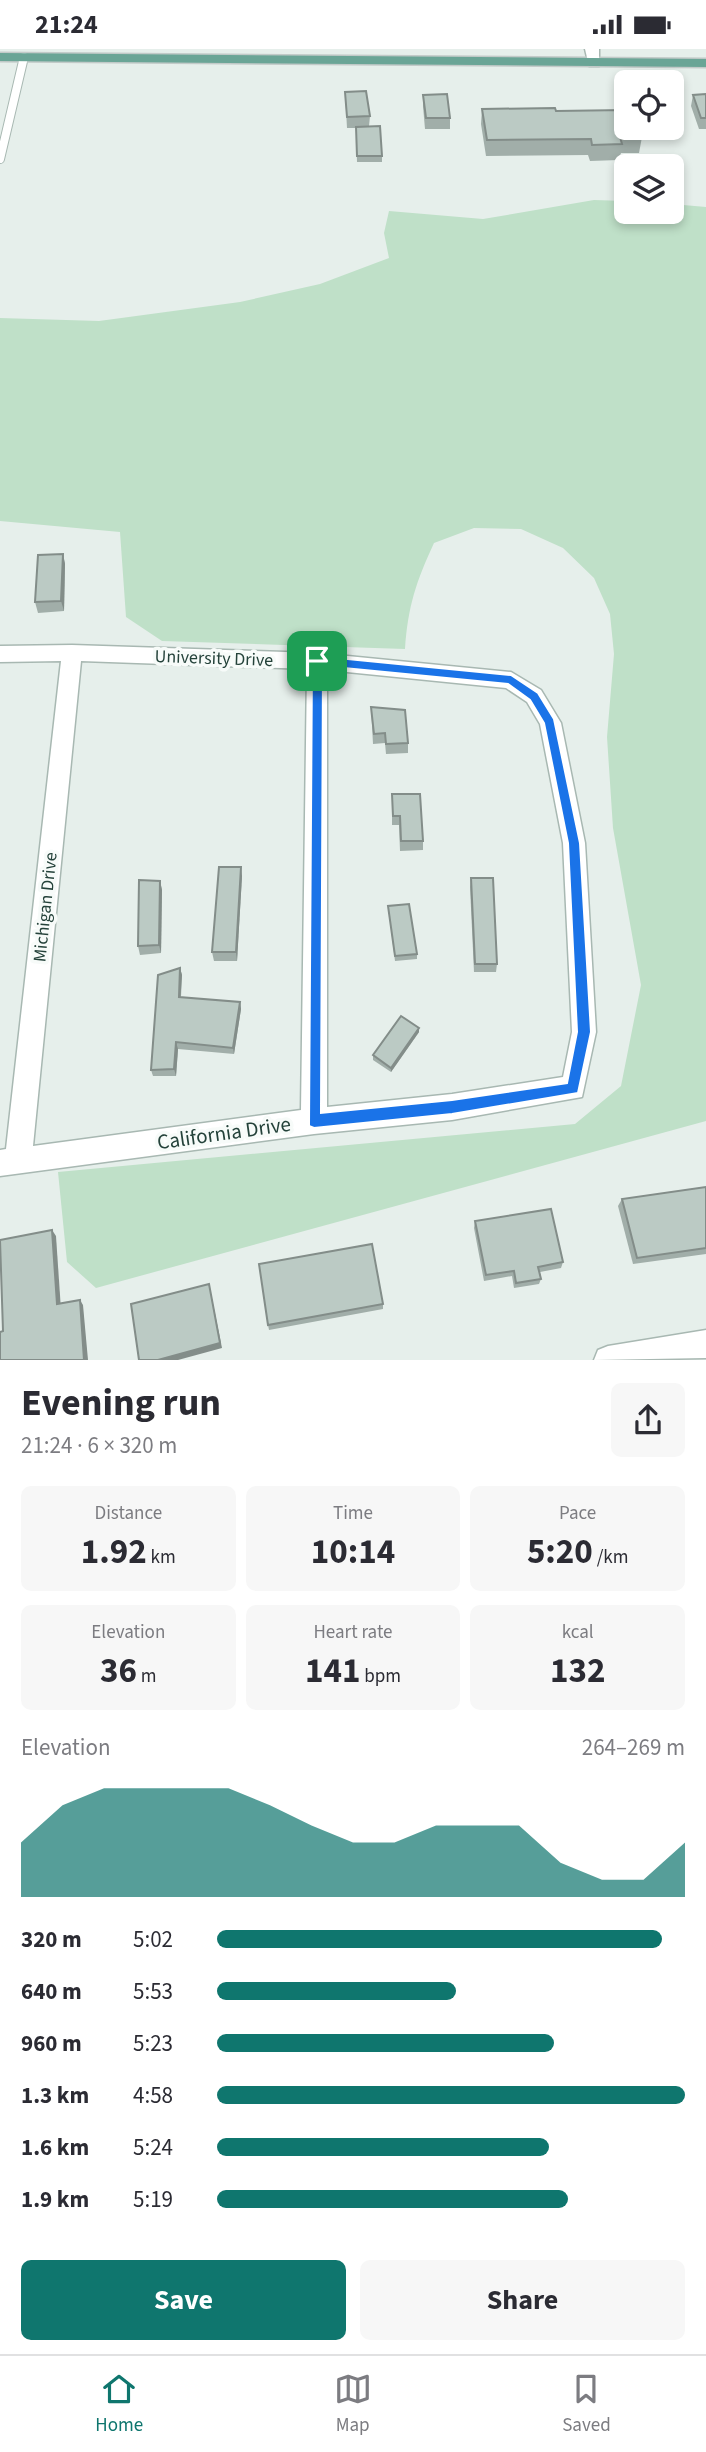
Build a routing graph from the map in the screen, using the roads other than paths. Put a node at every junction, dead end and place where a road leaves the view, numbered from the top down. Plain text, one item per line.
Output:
1 (593, 56) edge
2 (0, 57) edge
3 (24, 57) junction
4 (706, 63) edge
5 (0, 159) edge
6 (72, 653) junction
7 (0, 654) edge
8 (317, 661) junction
9 (573, 1088) joint
10 (314, 1121) junction
11 (9, 1162) edge
12 (706, 1344) edge
13 (615, 1359) edge

1 - 3 main road
1 - 4 main road
2 - 3 main road
3 - 5 lane
6 - 7 street, University Drive
6 - 8 street, University Drive
6 - 11 street, Michigan Drive
8 - 9 street, University Drive
8 - 10 street
9 - 10 street, California Drive
10 - 11 street, California Drive
12 - 13 street

